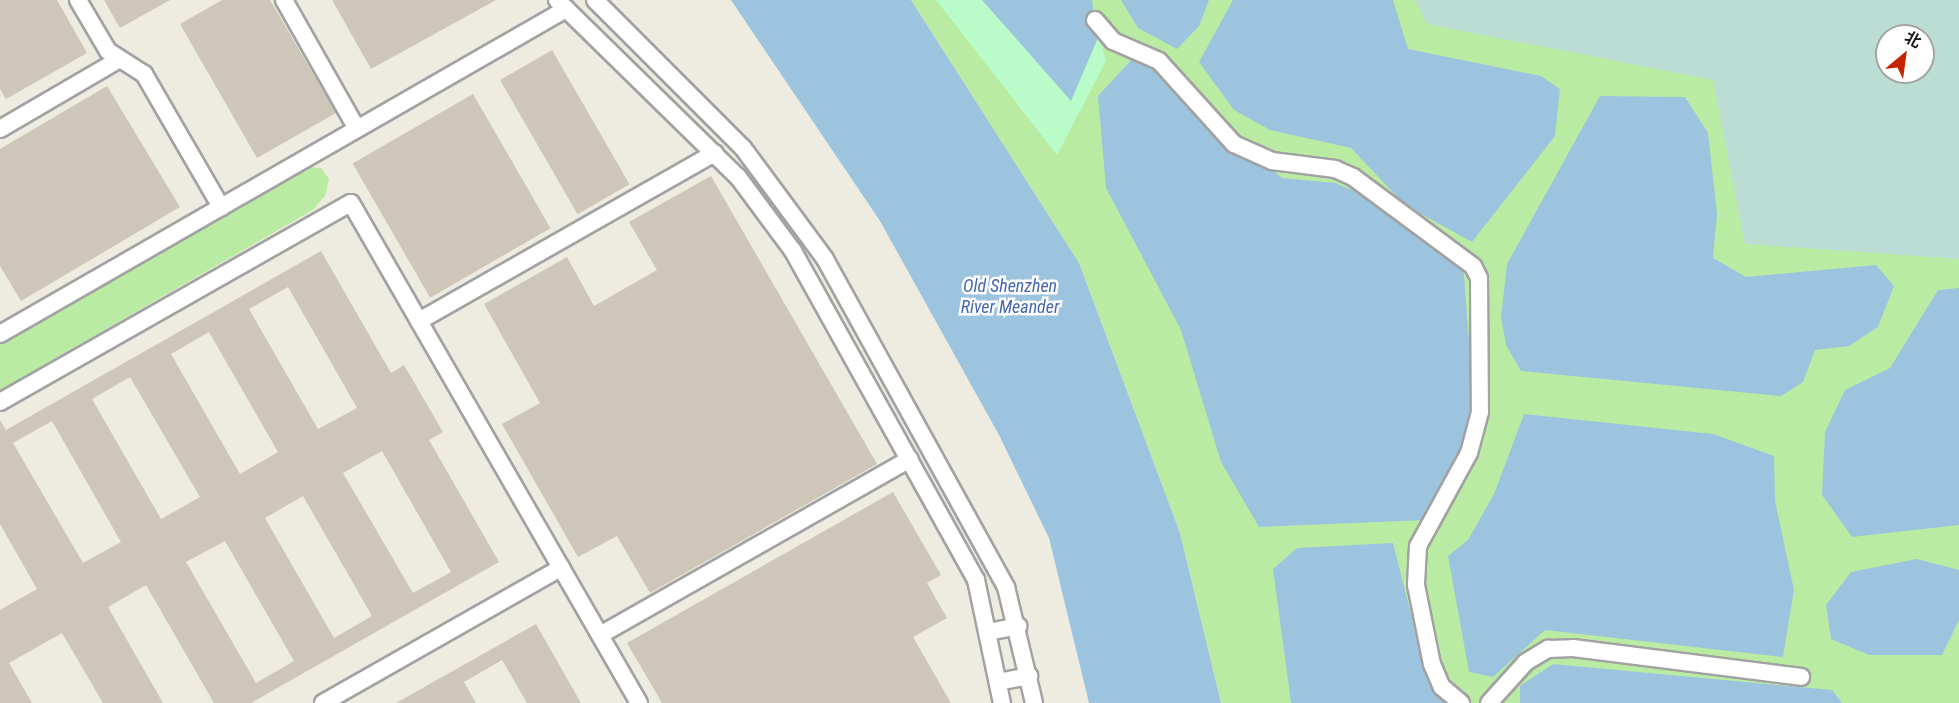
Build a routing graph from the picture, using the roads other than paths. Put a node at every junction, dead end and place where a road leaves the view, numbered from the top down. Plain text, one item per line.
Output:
1 (78, 0) edge
2 (284, 0) edge
3 (595, 0) edge
4 (562, 4) edge
5 (1095, 20) dead end
6 (118, 60) junction
7 (667, 72) junction
8 (650, 90) junction
9 (686, 91) junction
10 (670, 109) junction
11 (0, 129) edge
12 (357, 129) junction
13 (715, 153) junction
14 (220, 207) junction
15 (419, 321) junction
16 (0, 334) edge
17 (0, 402) edge
18 (910, 459) junction
19 (561, 568) junction
20 (1018, 626) junction
21 (988, 632) junction
22 (600, 635) junction
23 (1029, 676) junction
24 (1801, 677) dead end
25 (998, 682) junction
26 (323, 703) edge
27 (639, 703) edge
28 (1002, 703) edge
29 (1034, 703) edge
30 (1461, 703) edge
31 (1489, 703) edge

1 - 6 lane
2 - 12 lane
3 - 7 lane
4 - 8 lane
4 - 12 lane
5 - 30 lane
6 - 11 lane
6 - 14 lane
7 - 8 lane
7 - 9 lane
8 - 10 lane
9 - 10 lane
9 - 20 lane
10 - 13 lane
12 - 14 lane
13 - 15 lane
13 - 18 lane
14 - 16 lane
15 - 17 lane
15 - 19 lane
18 - 21 lane
18 - 22 lane
19 - 22 lane
19 - 26 lane
20 - 21 lane
20 - 23 lane
21 - 25 lane
22 - 27 lane
23 - 25 lane
23 - 29 lane
24 - 31 lane
25 - 28 lane

